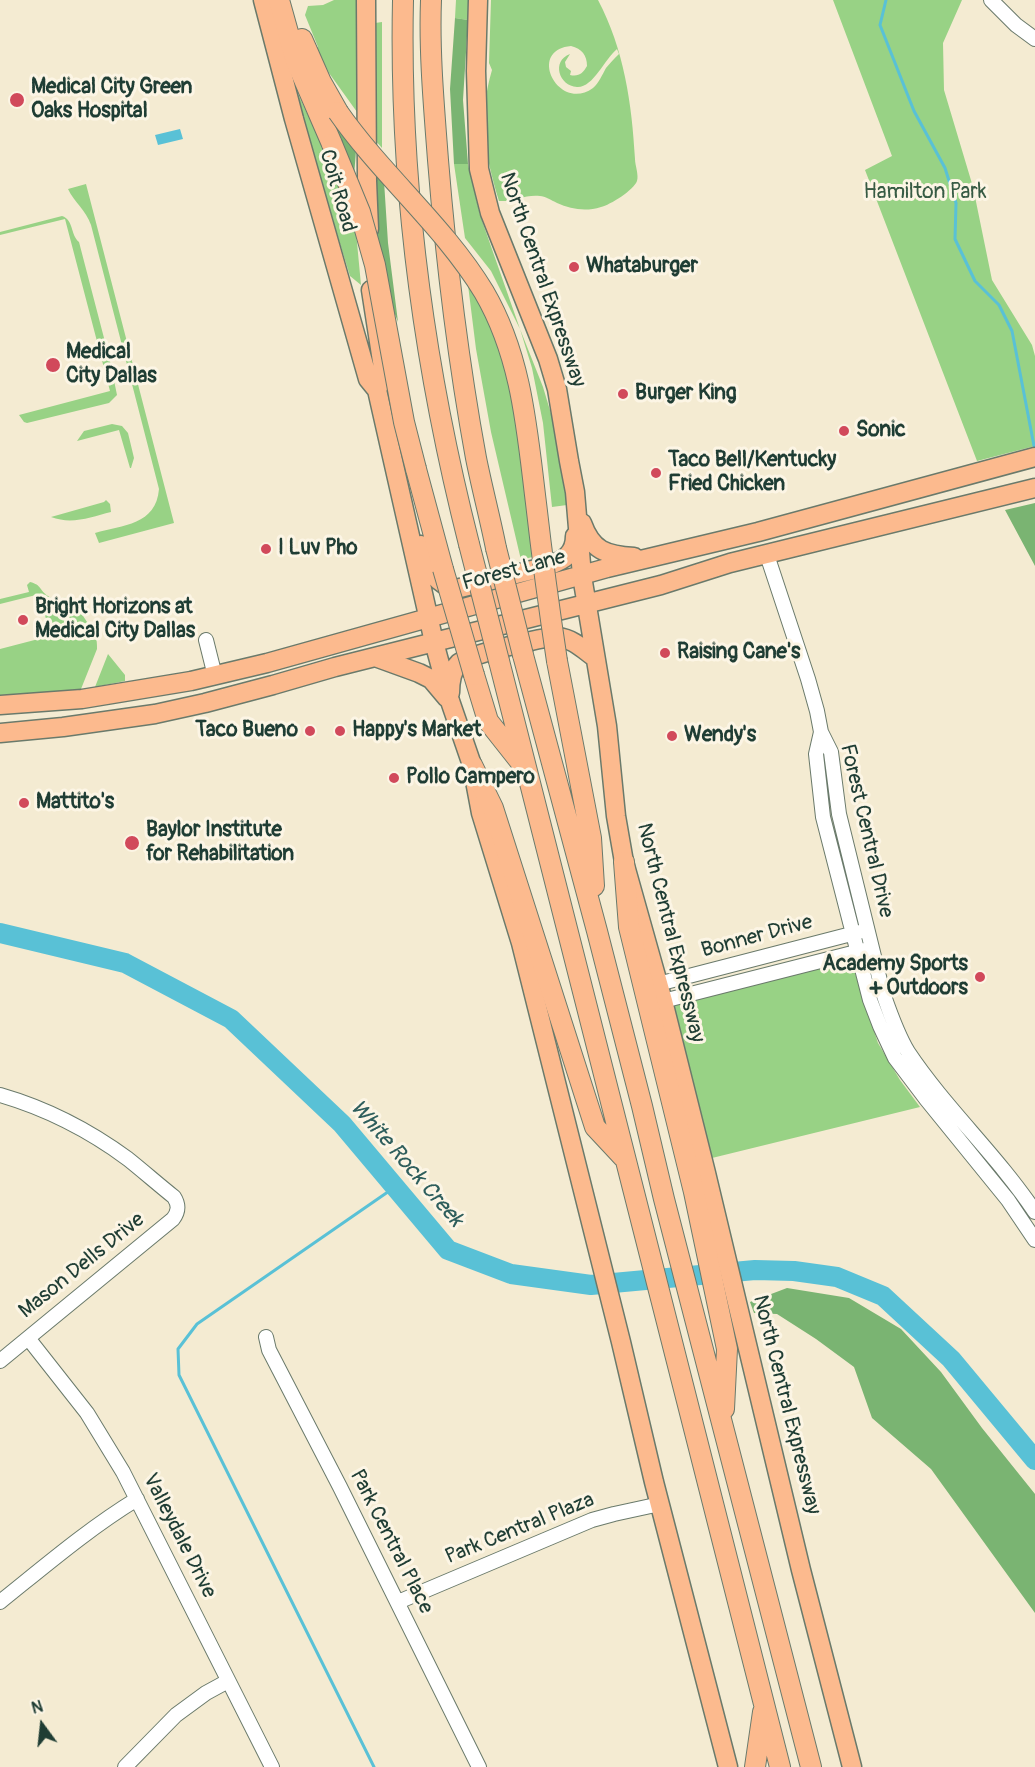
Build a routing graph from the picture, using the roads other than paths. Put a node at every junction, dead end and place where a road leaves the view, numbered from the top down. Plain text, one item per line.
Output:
1 (263, 0) edge
2 (279, 0) edge
3 (290, 0) edge
4 (366, 0) edge
5 (403, 0) edge
6 (478, 0) edge
7 (991, 0) edge
8 (432, 4) edge
9 (1035, 39) edge
10 (377, 390) junction
11 (1035, 457) edge
12 (1035, 488) edge
13 (915, 490) junction
14 (882, 499) junction
15 (403, 501) junction
16 (576, 504) junction
17 (920, 517) junction
18 (758, 532) junction
19 (663, 555) junction
20 (767, 555) junction
21 (582, 576) junction
22 (637, 591) junction
23 (587, 605) junction
24 (429, 617) junction
25 (206, 640) dead end
26 (434, 642) junction
27 (375, 657) junction
28 (594, 657) junction
29 (267, 663) junction
30 (215, 676) junction
31 (191, 681) junction
32 (148, 689) junction
33 (450, 701) junction
34 (205, 703) junction
35 (0, 705) edge
36 (19, 732) junction
37 (821, 732) junction
38 (0, 733) edge
39 (472, 765) junction
40 (528, 772) junction
41 (624, 862) junction
42 (867, 930) junction
43 (597, 931) junction
44 (852, 934) junction
45 (872, 948) junction
46 (857, 952) junction
47 (660, 993) junction
48 (0, 1095) edge
49 (932, 1095) junction
50 (625, 1159) junction
51 (703, 1196) junction
52 (1035, 1212) edge
53 (1035, 1240) edge
54 (266, 1337) dead end
55 (28, 1338) junction
56 (0, 1361) edge
57 (723, 1427) junction
58 (137, 1499) junction
59 (660, 1504) junction
60 (0, 1602) edge
61 (398, 1602) junction
62 (228, 1681) junction
63 (764, 1703) junction
64 (125, 1767) edge
65 (272, 1767) edge
66 (479, 1767) edge
67 (728, 1767) edge
68 (755, 1767) edge
69 (780, 1767) edge
70 (811, 1767) edge
71 (852, 1767) edge

1 - 10 main road, Coit Road
2 - 40 highway, bridge
3 - 43 highway, bridge
4 - 10 main road
5 - 40 highway, bridge
6 - 16 main road, North Central Expressway
7 - 9 street
8 - 43 highway, bridge
10 - 15 main road
11 - 13 main road, Forest Lane
12 - 17 main road
13 - 14 main road, Forest Lane
13 - 17 main road
14 - 18 main road, Forest Lane
14 - 20 main road
15 - 16 main road
15 - 24 main road
16 - 19 main road
16 - 21 main road, North Central Expressway
17 - 20 main road
18 - 19 main road, Forest Lane
18 - 22 main road
19 - 21 main road, Forest Lane
20 - 22 main road
20 - 37 street, Forest Central Drive
21 - 23 main road, North Central Expressway
21 - 24 main road, Forest Lane
22 - 23 main road
23 - 26 main road
23 - 28 main road, North Central Expressway
24 - 26 main road
24 - 29 main road, Forest Lane
25 - 30 street
26 - 27 main road
26 - 33 main road
27 - 33 main road
27 - 34 main road
28 - 33 main road
28 - 41 main road, North Central Expressway
29 - 30 main road, Forest Lane
29 - 34 main road
30 - 31 main road, Forest Lane
31 - 32 main road, Forest Lane
31 - 34 main road
32 - 35 main road, Forest Lane
32 - 36 main road
33 - 39 main road
34 - 36 main road
36 - 38 main road
37 - 42 street, Forest Central Drive
37 - 44 street, Forest Central Drive
39 - 50 highway
39 - 59 main road
40 - 50 highway
41 - 47 main road, North Central Expressway
41 - 51 highway
42 - 44 street, Bonner Drive
42 - 45 street, Forest Central Drive
43 - 57 highway
44 - 46 street, Forest Central Drive
44 - 47 street, Bonner Drive
45 - 46 street, Bonner Drive
45 - 49 street, Forest Central Drive
46 - 47 street, Bonner Drive
46 - 49 street, Forest Central Drive
47 - 51 main road, North Central Expressway
48 - 55 street, Mason Dells Drive
49 - 52 street, Forest Central Drive
49 - 53 street, Forest Central Drive
50 - 63 highway
51 - 57 highway
51 - 71 main road, North Central Expressway
54 - 61 street, Park Central Place
55 - 56 street, Mason Dells Drive
55 - 58 street, Valleydale Drive
57 - 70 highway
58 - 60 street
58 - 62 street, Valleydale Drive
59 - 61 street, Park Central Plaza
59 - 67 main road
61 - 66 street, Park Central Place
62 - 64 street
62 - 65 street, Valleydale Drive
63 - 68 highway
63 - 69 highway

